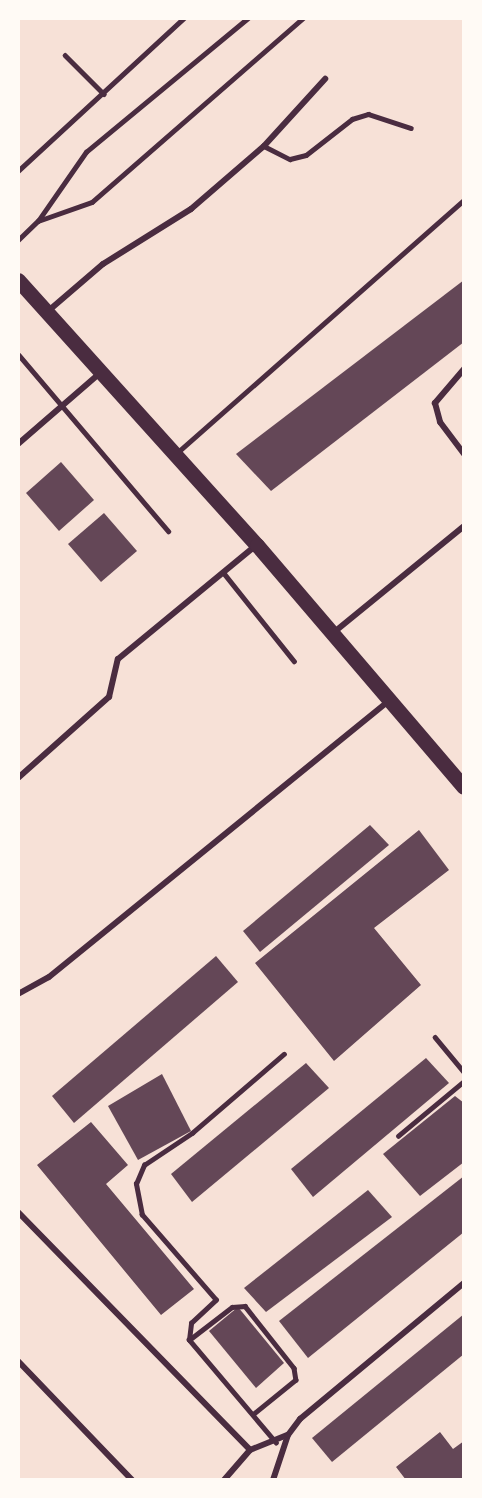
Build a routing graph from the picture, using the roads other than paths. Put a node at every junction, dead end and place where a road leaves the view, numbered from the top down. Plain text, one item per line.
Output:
1 (184, 18) edge
2 (248, 18) edge
3 (303, 18) edge
4 (65, 55) dead end
5 (325, 79) dead end
6 (104, 94) junction
7 (411, 128) dead end
8 (264, 146) junction
9 (18, 171) edge
10 (464, 200) edge
11 (38, 221) junction
12 (18, 240) edge
13 (18, 280) edge
14 (47, 312) junction
15 (19, 355) edge
16 (464, 369) edge
17 (101, 372) junction
18 (62, 406) junction
19 (18, 444) edge
20 (175, 454) junction
21 (464, 454) edge
22 (464, 526) edge
23 (168, 531) dead end
24 (257, 544) junction
25 (224, 572) junction
26 (332, 633) junction
27 (294, 661) dead end
28 (390, 700) junction
29 (18, 778) edge
30 (464, 787) edge
31 (18, 994) edge
32 (435, 1036) dead end
33 (284, 1054) dead end
34 (464, 1072) edge
35 (464, 1081) edge
36 (398, 1136) dead end
37 (18, 1212) edge
38 (464, 1283) edge
39 (189, 1340) junction
40 (18, 1361) edge
41 (254, 1414) junction
42 (288, 1435) junction
43 (276, 1443) junction
44 (250, 1450) junction
45 (132, 1480) edge
46 (224, 1480) edge
47 (273, 1480) edge

1 - 6 lane
2 - 11 lane
3 - 11 lane
4 - 6 lane
5 - 8 street
6 - 9 lane
7 - 8 lane
8 - 14 street
10 - 20 lane
11 - 12 lane
13 - 14 main road
14 - 17 main road
15 - 18 lane
16 - 21 street
17 - 18 street
17 - 20 main road
18 - 19 street
18 - 23 lane
20 - 24 main road
22 - 26 street
24 - 25 street
24 - 26 main road
25 - 27 lane
25 - 29 street
26 - 28 main road
28 - 30 main road
28 - 31 street
32 - 34 lane
33 - 39 lane
35 - 36 lane
37 - 44 street
38 - 42 street
39 - 41 lane
39 - 41 lane
40 - 45 street
41 - 43 lane
42 - 43 street
42 - 47 street
43 - 44 street
44 - 46 street

